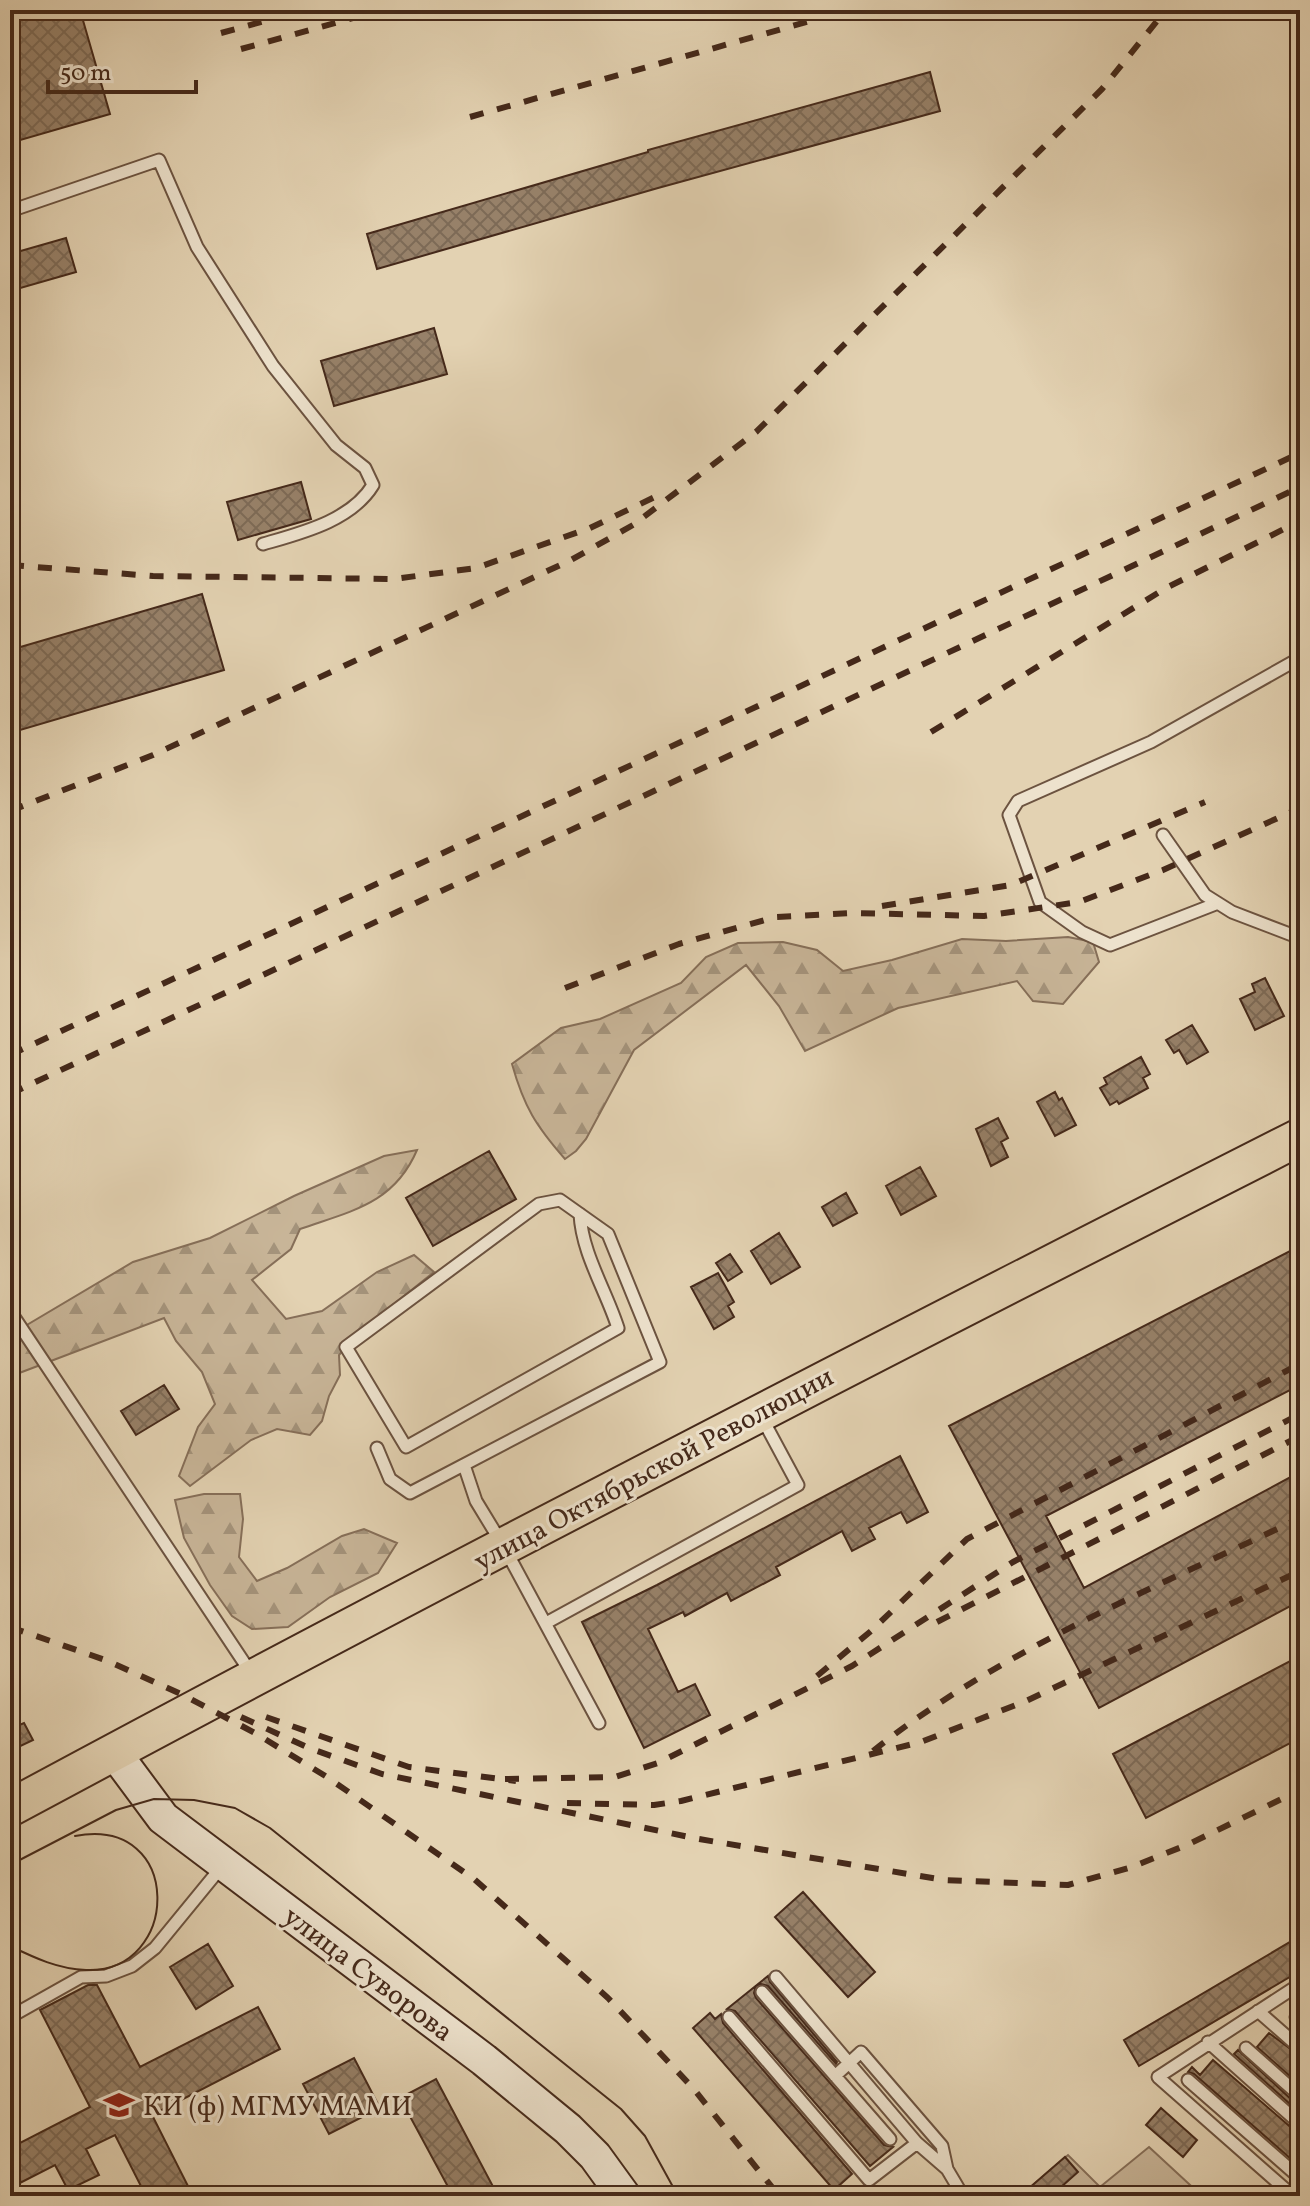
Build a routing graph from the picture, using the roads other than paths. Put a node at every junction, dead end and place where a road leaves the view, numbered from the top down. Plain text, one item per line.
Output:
1 (10, 211) edge
2 (263, 544) dead end
3 (1300, 658) edge
4 (1163, 835) dead end
5 (1218, 903) junction
6 (1300, 938) edge
7 (1300, 1137) edge
8 (580, 1214) junction
9 (10, 1311) edge
10 (759, 1412) junction
11 (377, 1448) dead end
12 (464, 1465) junction
13 (504, 1547) junction
14 (546, 1623) junction
15 (253, 1677) junction
16 (599, 1723) dead end
17 (114, 1752) junction
18 (10, 1808) edge
19 (224, 1865) junction
20 (776, 1977) dead end
21 (1300, 1984) edge
22 (762, 1992) dead end
23 (1258, 2011) junction
24 (10, 2017) edge
25 (729, 2017) dead end
26 (1208, 2042) junction
27 (1246, 2048) dead end
28 (1300, 2048) edge
29 (835, 2076) junction
30 (1188, 2080) dead end
31 (1300, 2096) edge
32 (1300, 2124) edge
33 (890, 2139) dead end
34 (917, 2143) junction
35 (947, 2169) junction
36 (1300, 2178) edge
37 (624, 2196) edge
38 (963, 2196) edge
39 (1293, 2196) edge

1 - 2 lane
3 - 5 lane
4 - 5 lane
5 - 6 lane
7 - 10 main road, улица Октябрьской Революции
8 - 8 lane
8 - 12 lane
9 - 15 lane
10 - 13 main road, улица Октябрьской Революции
10 - 14 lane
11 - 12 lane
12 - 13 lane
13 - 14 lane
13 - 15 main road, улица Октябрьской Революции
14 - 16 lane
15 - 17 main road, улица Октябрьской Революции
17 - 18 main road, улица Октябрьской Революции
17 - 19 street, улица Суворова
19 - 24 lane
19 - 37 street, улица Суворова
20 - 34 lane
21 - 23 lane
22 - 29 lane
23 - 26 lane
23 - 28 lane
25 - 34 lane
26 - 32 lane
26 - 39 lane
27 - 31 lane
29 - 33 lane
29 - 35 lane
30 - 36 lane
34 - 35 lane
35 - 38 lane

